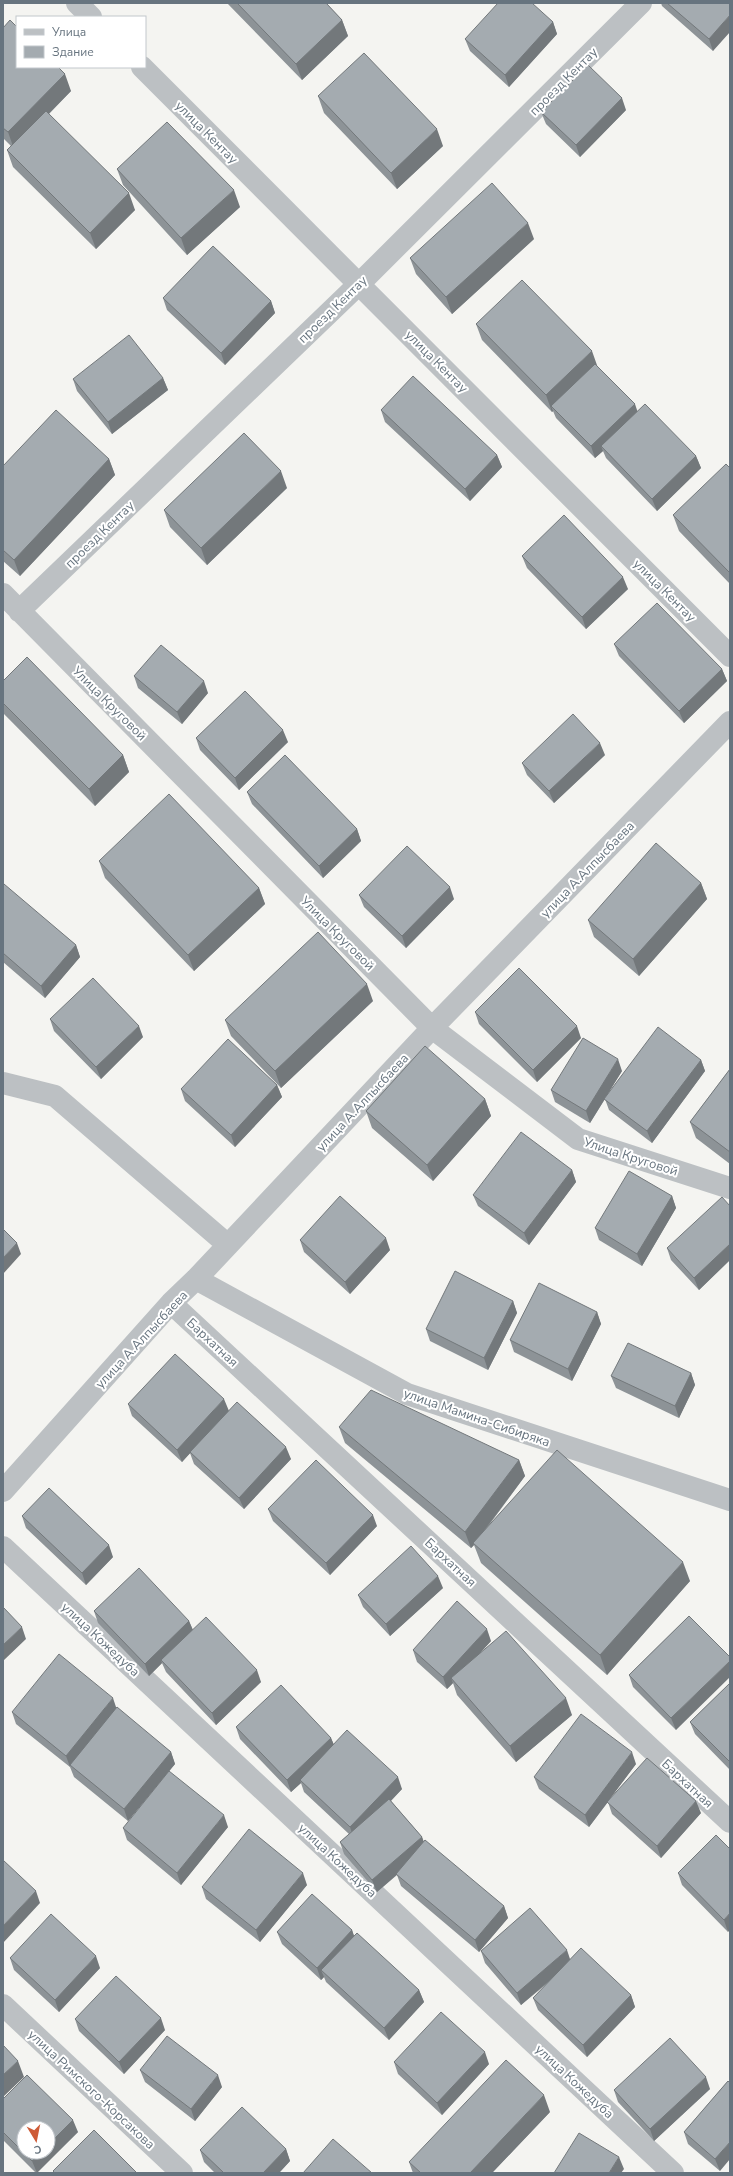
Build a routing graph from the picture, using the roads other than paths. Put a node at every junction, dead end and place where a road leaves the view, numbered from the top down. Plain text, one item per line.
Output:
1 (77, 3) edge
2 (641, 3) edge
3 (90, 16) edge
4 (143, 68) edge
5 (360, 283) junction
6 (3, 594) edge
7 (19, 611) junction
8 (730, 656) edge
9 (730, 722) edge
10 (432, 1028) junction
11 (3, 1083) edge
12 (730, 1188) edge
13 (228, 1244) junction
14 (196, 1280) junction
15 (171, 1303) junction
16 (3, 1491) edge
17 (730, 1500) edge
18 (3, 1547) edge
19 (730, 1822) edge
20 (3, 2005) edge
21 (182, 2173) edge
22 (673, 2173) edge

1 - 3 street
2 - 5 street, проезд Кентау
4 - 5 street, улица Кентау
5 - 7 street, проезд Кентау
5 - 8 street, улица Кентау
6 - 7 street, Улица Круговой
7 - 10 street, Улица Круговой
9 - 10 street, улица А.Алпысбаева
10 - 12 street, Улица Круговой
10 - 13 street, улица А.Алпысбаева
11 - 13 street
13 - 14 street, улица А.Алпысбаева
14 - 15 street, улица А.Алпысбаева
14 - 17 street, улица Мамина-Сибиряка
15 - 16 street, улица А.Алпысбаева
15 - 19 street, Бархатная
18 - 22 street, улица Кожедуба
20 - 21 street, улица Римского-Корсакова

